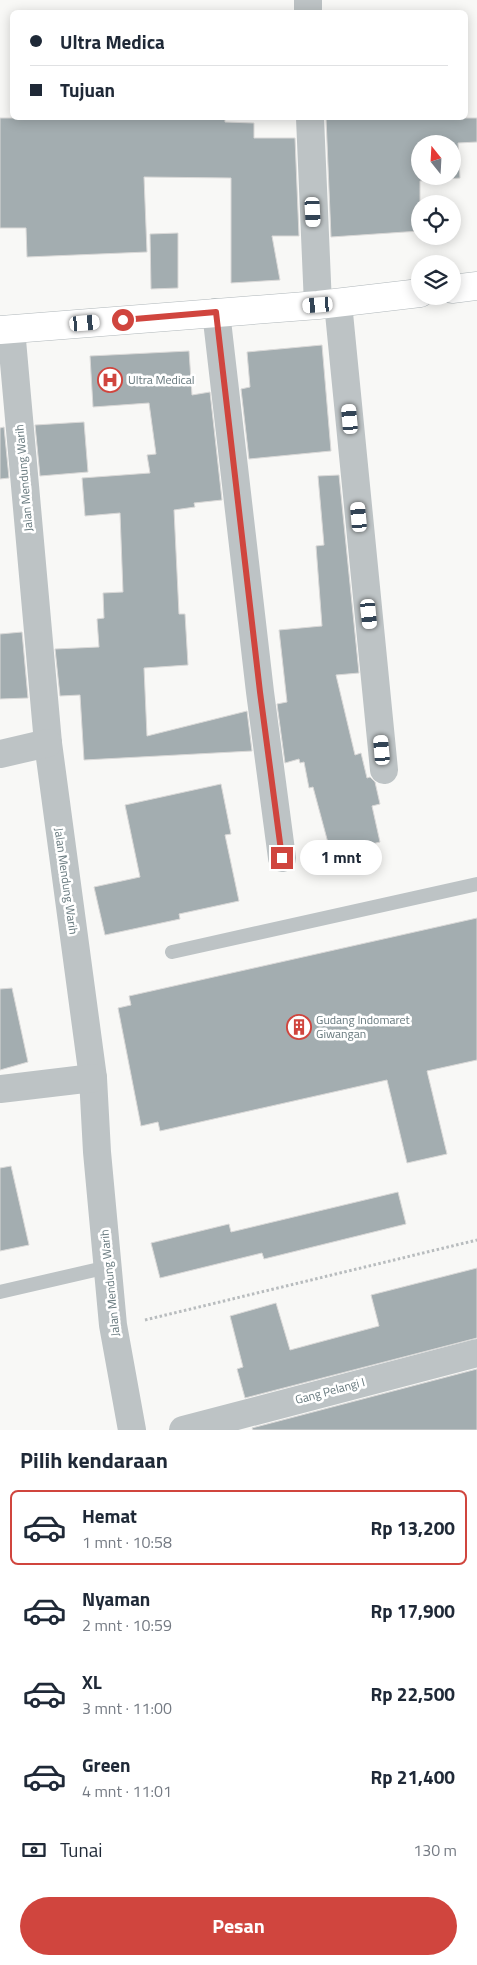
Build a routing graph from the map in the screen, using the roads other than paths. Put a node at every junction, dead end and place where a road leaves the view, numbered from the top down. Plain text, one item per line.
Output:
1 (310, 120) edge
2 (477, 286) edge
3 (461, 288) edge
4 (411, 294) edge
5 (328, 304) junction
6 (216, 312) junction
7 (5, 330) edge
8 (48, 744) junction
9 (0, 754) edge
10 (384, 770) dead end
11 (282, 858) dead end
12 (477, 884) edge
13 (172, 952) dead end
14 (93, 1078) junction
15 (0, 1089) edge
16 (108, 1267) junction
17 (0, 1292) edge
18 (477, 1353) edge
19 (132, 1430) edge
20 (183, 1430) edge

1 - 5 street
2 - 3 main road
4 - 5 main road
5 - 6 main road
5 - 10 street
6 - 7 main road
6 - 11 street
7 - 8 street, Jalan Mendung Warih
8 - 9 street
8 - 14 street, Jalan Mendung Warih
12 - 13 lane
14 - 15 street
14 - 16 street, Jalan Mendung Warih
16 - 17 lane
16 - 19 street, Jalan Mendung Warih
18 - 20 street, Gang Pelangi I

